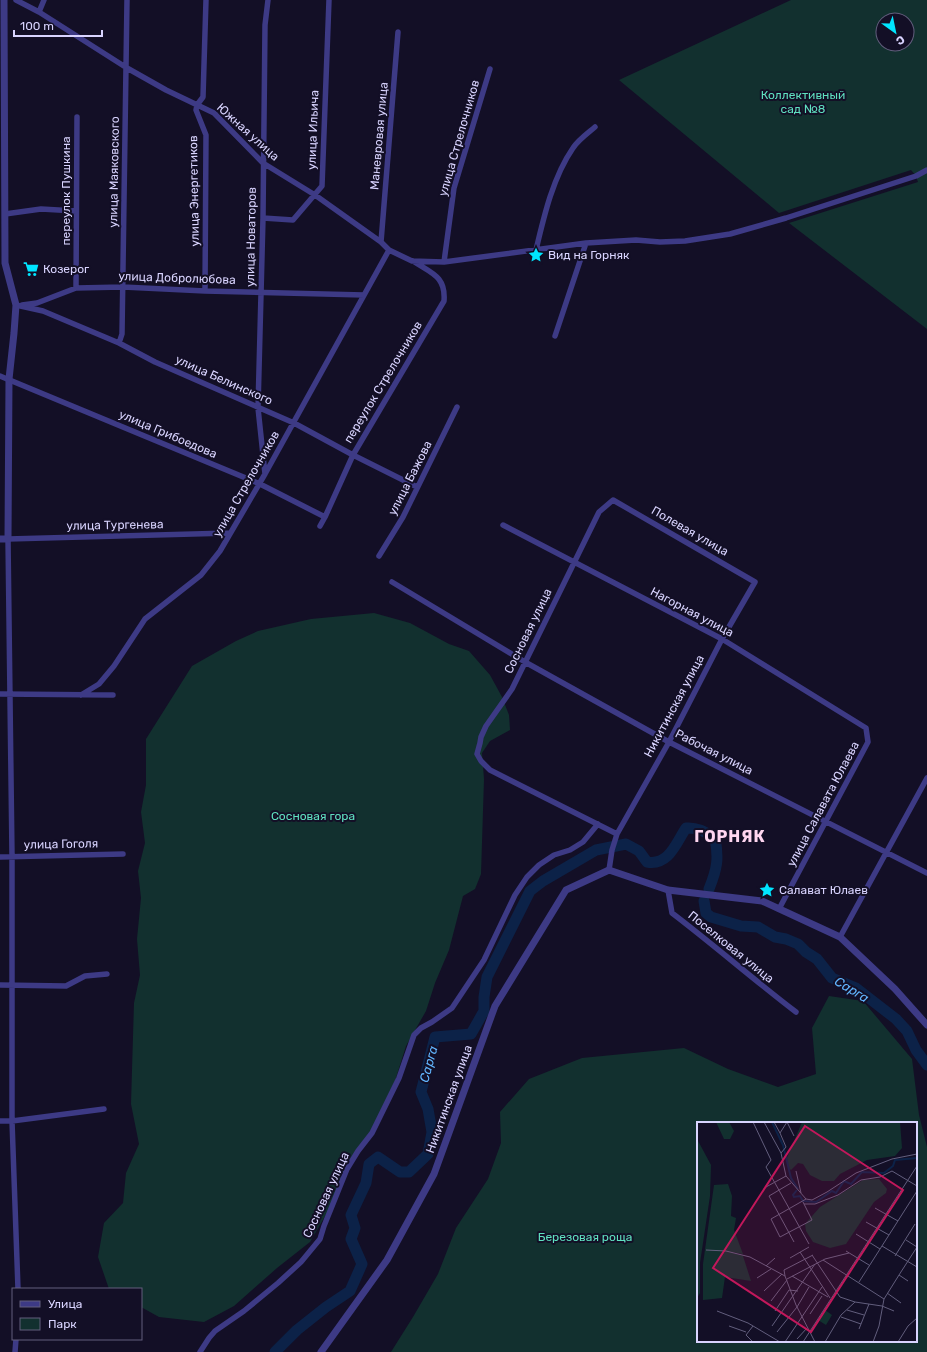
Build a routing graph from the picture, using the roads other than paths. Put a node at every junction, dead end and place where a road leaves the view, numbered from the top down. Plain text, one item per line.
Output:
1 (4, 0) edge
2 (16, 0) edge
3 (44, 0) edge
4 (127, 0) edge
5 (206, 0) edge
6 (268, 0) edge
7 (329, 0) edge
8 (39, 12) junction
9 (398, 32) dead end
10 (127, 68) junction
11 (490, 68) dead end
12 (197, 105) junction
13 (77, 117) dead end
14 (595, 127) dead end
15 (263, 163) junction
16 (927, 170) edge
17 (314, 196) junction
18 (76, 211) junction
19 (5, 214) junction
20 (263, 218) junction
21 (381, 242) junction
22 (586, 243) junction
23 (389, 250) junction
24 (536, 250) junction
25 (412, 261) junction
26 (444, 262) junction
27 (123, 287) junction
28 (76, 288) junction
29 (205, 291) junction
30 (262, 291) junction
31 (364, 295) junction
32 (16, 305) junction
33 (555, 336) dead end
34 (118, 343) junction
35 (0, 376) edge
36 (9, 379) junction
37 (258, 408) junction
38 (457, 408) dead end
39 (294, 423) junction
40 (353, 455) junction
41 (265, 474) junction
42 (260, 484) junction
43 (417, 487) junction
44 (613, 500) joint
45 (326, 517) junction
46 (503, 525) dead end
47 (320, 526) dead end
48 (230, 533) junction
49 (0, 539) edge
50 (8, 539) junction
51 (379, 556) dead end
52 (574, 562) junction
53 (392, 582) dead end
54 (755, 582) joint
55 (722, 639) junction
56 (525, 662) junction
57 (10, 693) junction
58 (0, 694) edge
59 (81, 695) junction
60 (113, 695) dead end
61 (866, 728) joint
62 (669, 742) junction
63 (927, 778) edge
64 (826, 822) junction
65 (598, 824) junction
66 (617, 834) junction
67 (886, 853) junction
68 (123, 854) dead end
69 (12, 856) junction
70 (0, 857) edge
71 (609, 870) junction
72 (927, 874) edge
73 (668, 890) junction
74 (779, 909) junction
75 (840, 937) junction
76 (107, 974) dead end
77 (12, 984) junction
78 (0, 985) edge
79 (796, 1012) dead end
80 (927, 1025) edge
81 (104, 1109) dead end
82 (0, 1121) edge
83 (12, 1121) junction
84 (18, 1288) edge
85 (16, 1340) edge
86 (15, 1352) edge
87 (200, 1352) edge
88 (320, 1352) edge

1 - 19 street
2 - 8 street, Южная улица
3 - 8 street
4 - 10 street, улица Маяковского
5 - 12 street
6 - 15 street, улица Новаторов
7 - 17 street, улица Ильича
8 - 10 street, Южная улица
9 - 21 street, Маневровая улица
10 - 12 street, Южная улица
10 - 27 street, улица Маяковского
11 - 26 street, улица Стрелочников
12 - 15 street, Южная улица
12 - 29 street, улица Энергетиков
13 - 18 street, переулок Пушкина
14 - 24 street
15 - 17 street, Южная улица
15 - 20 street, улица Новаторов
16 - 22 street, Южная улица
17 - 20 street, улица Ильича
17 - 21 street, Южная улица
18 - 19 street
18 - 28 street, переулок Пушкина
19 - 32 street
20 - 30 street, улица Новаторов
21 - 23 street, Южная улица
22 - 24 street, Южная улица
22 - 33 street
23 - 25 street, Южная улица
23 - 31 street, улица Стрелочников
24 - 26 street, Южная улица
25 - 26 street, Южная улица
25 - 40 street, переулок Стрелочников
27 - 28 street, улица Добролюбова
27 - 29 street, улица Добролюбова
27 - 34 street, улица Маяковского
28 - 32 street, улица Добролюбова
29 - 30 street, улица Добролюбова
30 - 31 street, улица Добролюбова
30 - 37 street, улица Новаторов
31 - 39 street, улица Стрелочников
32 - 34 street, улица Белинского
32 - 36 street
34 - 37 street, улица Белинского
35 - 36 street, улица Грибоедова
36 - 42 street, улица Грибоедова
36 - 50 street
37 - 39 street, улица Белинского
37 - 41 street, улица Новаторов
38 - 43 street, улица Бажова
39 - 40 street, улица Белинского
39 - 41 street, улица Стрелочников
40 - 43 street, улица Белинского
40 - 45 street, переулок Стрелочников
41 - 42 street, улица Стрелочников
42 - 45 street, улица Грибоедова
42 - 48 street, улица Стрелочников
43 - 51 street, улица Бажова
44 - 52 street, Сосновая улица
44 - 54 street, Полевая улица
45 - 47 street, переулок Стрелочников
46 - 52 street, Нагорная улица
48 - 50 street, улица Тургенева
48 - 59 street, улица Стрелочников
49 - 50 street, улица Тургенева
50 - 57 street
52 - 55 street, Нагорная улица
52 - 56 street, Сосновая улица
53 - 56 street, Рабочая улица
54 - 55 street, Никитинская улица
55 - 61 street, Нагорная улица
55 - 62 street, Никитинская улица
56 - 62 street, Рабочая улица
56 - 65 street, Сосновая улица
57 - 58 street
57 - 59 street
57 - 69 street
59 - 60 street
61 - 64 street, улица Салавата Юлаева
62 - 64 street, Рабочая улица
62 - 66 street, Никитинская улица
63 - 67 street
64 - 67 street, Рабочая улица
64 - 74 street, улица Салавата Юлаева
65 - 66 street
65 - 87 street, Сосновая улица
66 - 71 street, Никитинская улица
67 - 72 street, Рабочая улица
67 - 75 street
68 - 69 street, улица Гоголя
69 - 70 street, улица Гоголя
69 - 77 street
71 - 73 street
71 - 88 street, Никитинская улица
73 - 74 street
73 - 79 street, Поселковая улица
74 - 75 street
75 - 80 street
76 - 77 street
77 - 78 street
77 - 83 street
81 - 83 street
82 - 83 street
83 - 84 street
85 - 86 street

